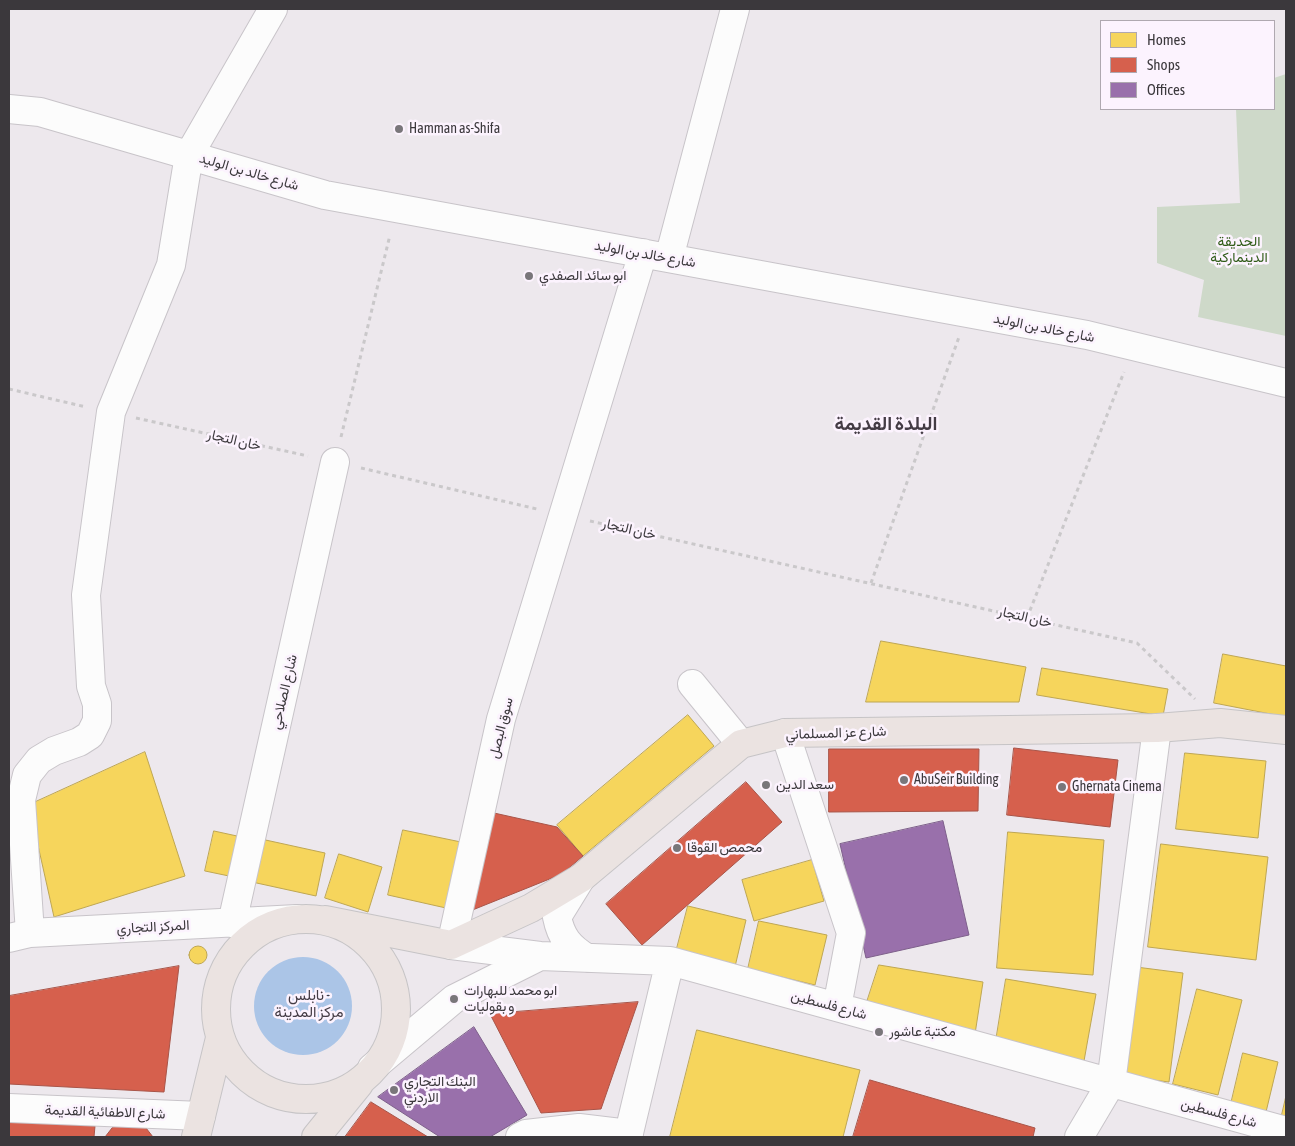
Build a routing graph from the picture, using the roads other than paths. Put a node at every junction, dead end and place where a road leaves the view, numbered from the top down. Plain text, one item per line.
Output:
1 (273, 9) edge
2 (735, 9) edge
3 (9, 109) edge
4 (189, 155) junction
5 (656, 256) junction
6 (1286, 382) edge
7 (335, 462) road end
8 (692, 684) dead end
9 (1157, 728) junction
10 (1286, 730) edge
11 (785, 733) junction
12 (741, 744) junction
13 (581, 878) junction
14 (297, 919) junction
15 (325, 920) junction
16 (232, 923) junction
17 (19, 936) edge
18 (451, 945) junction
19 (540, 956) junction
20 (586, 958) junction
21 (670, 962) junction
22 (837, 1007) junction
23 (220, 1038) junction
24 (372, 1068) junction
25 (1111, 1083) junction
26 (9, 1108) edge
27 (199, 1126) edge
28 (1286, 1131) edge
29 (628, 1135) edge
30 (316, 1137) edge
31 (520, 1137) edge
32 (1079, 1137) edge

1 - 4 street
2 - 5 street, سوق البصل
3 - 4 street, شارع خالد بن الوليد
4 - 5 street, شارع خالد بن الوليد
4 - 17 street
5 - 6 street, شارع خالد بن الوليد
5 - 18 street, سوق البصل
7 - 16 street, شارع الصلاحي
8 - 12 street
9 - 10 main road, شارع عز المسلماني
9 - 11 main road, شارع عز المسلماني
9 - 25 street
11 - 12 main road, شارع عز المسلماني
11 - 22 street
12 - 13 main road, شارع عز المسلماني
13 - 18 main road, شارع عز المسلماني
13 - 20 street
14 - 15 main road
14 - 16 street, المركز التجاري
14 - 23 main road
15 - 18 main road
15 - 24 main road
16 - 17 street, المركز التجاري
18 - 19 street, شارع فلسطين
19 - 20 street, شارع فلسطين
19 - 24 street
20 - 21 street, شارع فلسطين
21 - 22 street, شارع فلسطين
21 - 29 street
22 - 25 street, شارع فلسطين
23 - 24 main road
23 - 27 main road
24 - 30 main road
25 - 28 street, شارع فلسطين
25 - 32 street
26 - 27 street, شارع الاطفائية القديمة
29 - 31 street

